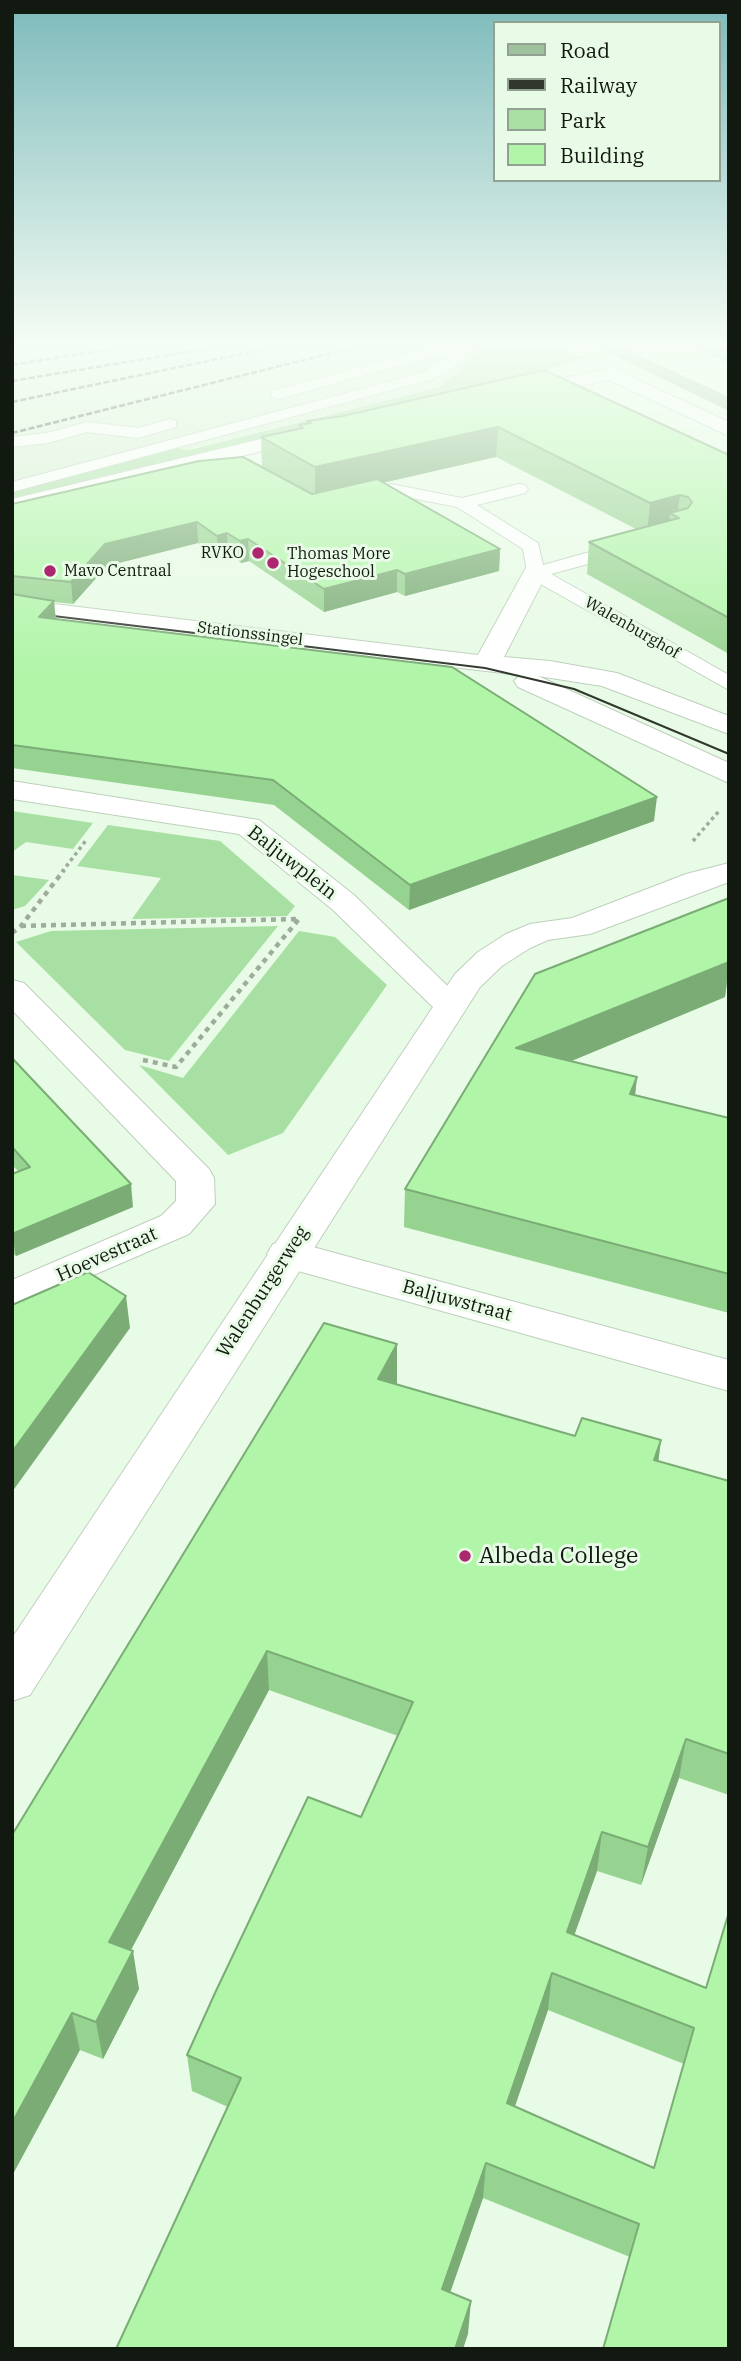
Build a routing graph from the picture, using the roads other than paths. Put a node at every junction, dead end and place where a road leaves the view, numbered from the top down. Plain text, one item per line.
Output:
1 (132, 455) edge
2 (220, 455) edge
3 (188, 463) junction
4 (210, 477) edge
5 (12, 487) edge
6 (519, 489) dead end
7 (335, 502) edge
8 (462, 503) junction
9 (12, 506) edge
10 (638, 545) edge
11 (535, 573) junction
12 (12, 607) edge
13 (487, 664) junction
14 (729, 684) edge
15 (729, 726) edge
16 (729, 774) edge
17 (12, 790) edge
18 (729, 844) edge
19 (729, 872) edge
20 (542, 932) junction
21 (12, 990) edge
22 (449, 1004) junction
23 (287, 1254) junction
24 (12, 1296) edge
25 (729, 1376) edge
26 (12, 1680) edge

1 - 5 lane
2 - 3 street
3 - 4 lane
3 - 9 street
6 - 8 lane
7 - 8 lane
8 - 11 lane
10 - 11 lane
11 - 13 street
11 - 14 lane, Walenburghof
12 - 13 street, Stationssingel
13 - 15 street, Stationssingel
13 - 16 street, Stationssingel
17 - 22 street, Baljuwplein
18 - 20 street, Walenburgerweg
19 - 20 street, Walenburgerweg
20 - 22 street, Walenburgerweg
21 - 24 street, Hoevestraat
22 - 23 street, Walenburgerweg
23 - 25 street, Baljuwstraat
23 - 26 street, Walenburgerweg

